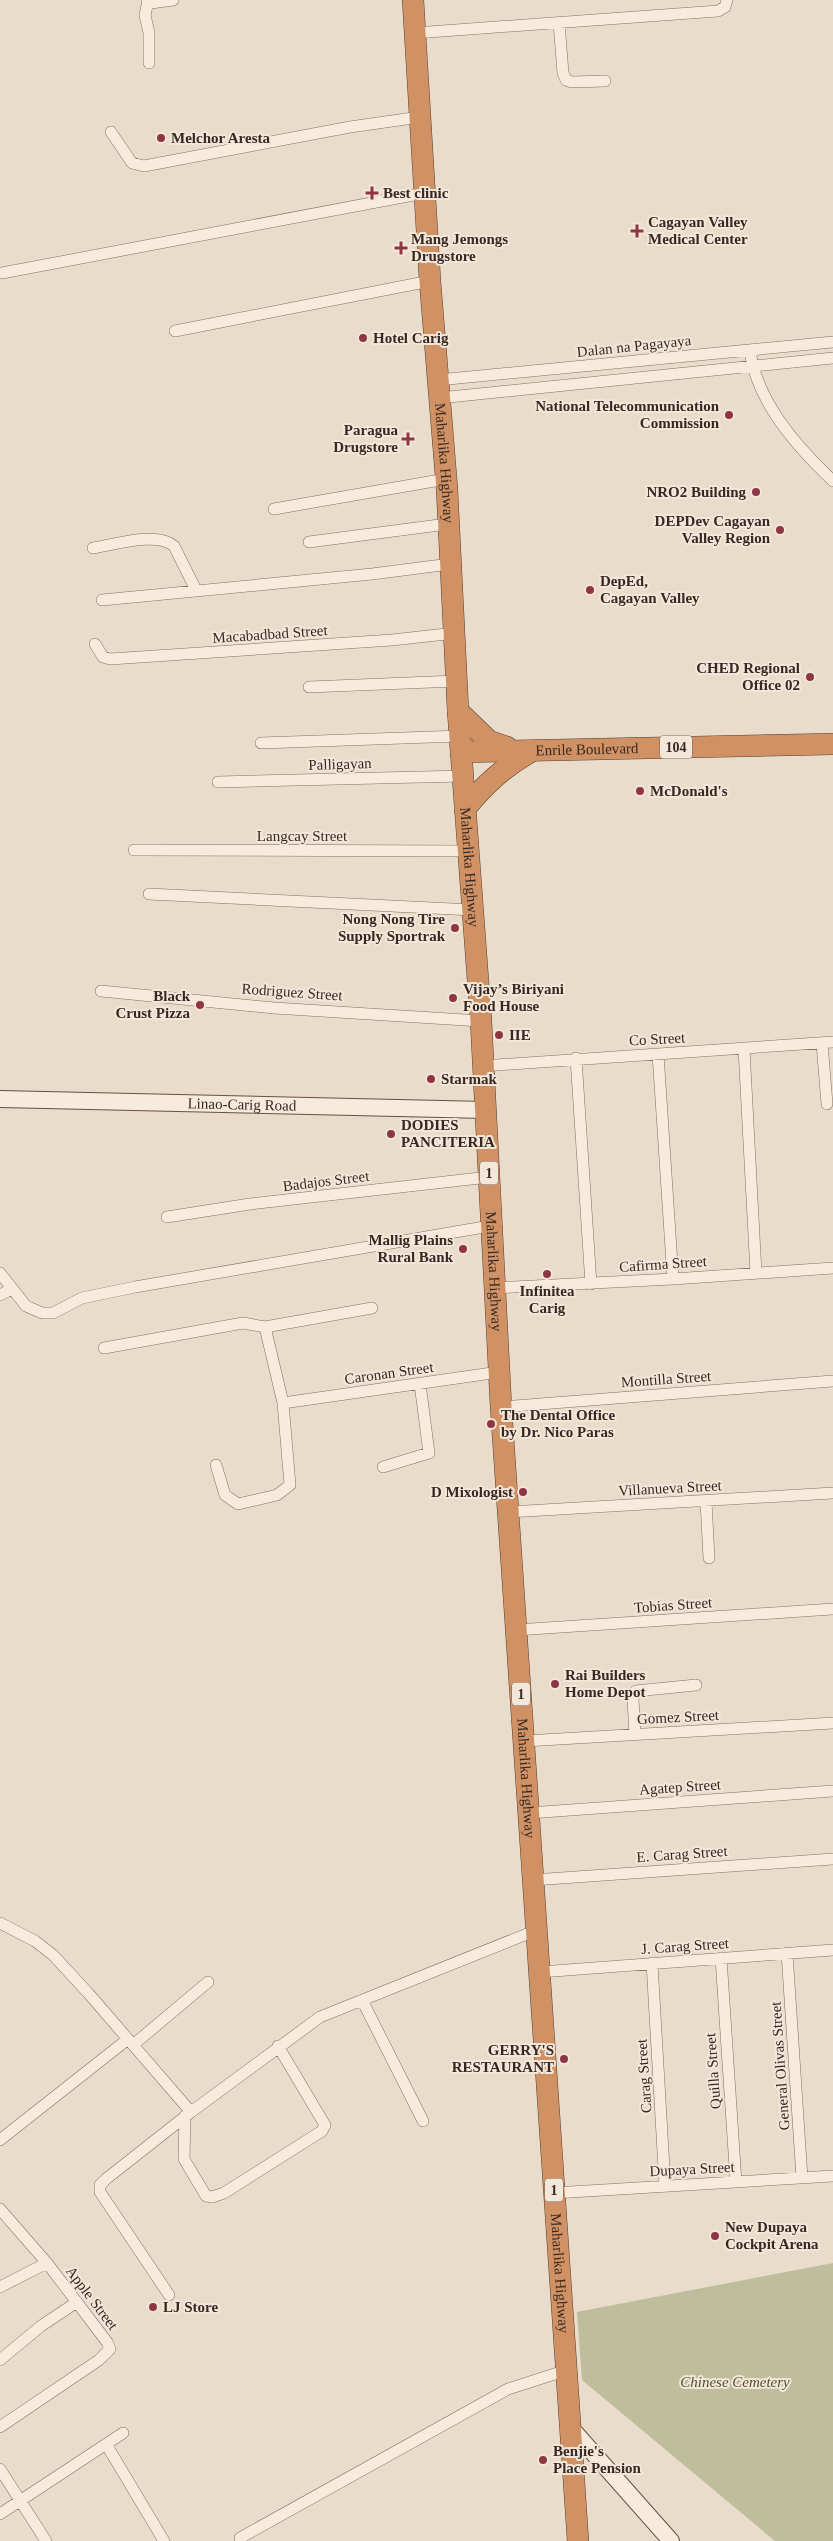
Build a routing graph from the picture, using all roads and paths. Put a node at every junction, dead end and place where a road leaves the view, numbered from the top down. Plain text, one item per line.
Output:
1 (173, 0) edge
2 (413, 0) edge
3 (727, 0) edge
4 (147, 1) edge
5 (559, 23) junction
6 (416, 33) junction
7 (149, 64) dead end
8 (605, 81) dead end
9 (420, 117) junction
10 (112, 132) dead end
11 (424, 193) junction
12 (2, 273) dead end
13 (430, 281) junction
14 (175, 331) dead end
15 (833, 342) edge
16 (750, 350) junction
17 (833, 358) edge
18 (752, 366) junction
19 (439, 389) junction
20 (446, 479) junction
21 (833, 481) edge
22 (274, 509) dead end
23 (447, 524) junction
24 (309, 542) dead end
25 (93, 548) dead end
26 (450, 564) junction
27 (196, 590) junction
28 (102, 600) dead end
29 (454, 633) junction
30 (95, 644) dead end
31 (456, 681) junction
32 (309, 687) dead end
33 (458, 712) junction
34 (261, 743) dead end
35 (460, 744) junction
36 (833, 744) edge
37 (528, 750) junction
38 (463, 776) junction
39 (218, 782) dead end
40 (465, 809) junction
41 (134, 850) dead end
42 (469, 851) junction
43 (149, 894) dead end
44 (473, 910) junction
45 (101, 992) dead end
46 (481, 1021) junction
47 (827, 1043) edge
48 (744, 1049) junction
49 (658, 1054) junction
50 (576, 1058) junction
51 (482, 1066) junction
52 (0, 1099) edge
53 (826, 1104) dead end
54 (486, 1110) junction
55 (489, 1177) junction
56 (167, 1217) dead end
57 (490, 1226) junction
58 (833, 1268) edge
59 (0, 1273) edge
60 (756, 1273) junction
61 (673, 1279) junction
62 (591, 1284) junction
63 (495, 1288) junction
64 (12, 1289) junction
65 (0, 1295) edge
66 (372, 1308) dead end
67 (265, 1326) junction
68 (104, 1348) dead end
69 (499, 1372) junction
70 (833, 1381) edge
71 (420, 1384) junction
72 (283, 1403) junction
73 (501, 1407) junction
74 (216, 1465) dead end
75 (383, 1467) dead end
76 (833, 1493) edge
77 (706, 1501) junction
78 (509, 1512) junction
79 (709, 1558) dead end
80 (833, 1609) edge
81 (516, 1630) junction
82 (696, 1685) dead end
83 (833, 1723) edge
84 (635, 1734) junction
85 (525, 1741) junction
86 (833, 1791) edge
87 (530, 1814) junction
88 (833, 1859) edge
89 (533, 1880) junction
90 (0, 1923) edge
91 (537, 1930) junction
92 (833, 1950) edge
93 (787, 1953) junction
94 (721, 1958) junction
95 (652, 1963) junction
96 (540, 1972) junction
97 (208, 1982) dead end
98 (362, 2000) junction
99 (130, 2042) junction
100 (278, 2046) junction
101 (188, 2114) junction
102 (423, 2122) dead end
103 (0, 2140) edge
104 (833, 2176) edge
105 (802, 2178) junction
106 (736, 2182) junction
107 (665, 2186) junction
108 (554, 2193) junction
109 (0, 2209) edge
110 (47, 2263) junction
111 (0, 2287) edge
112 (169, 2295) dead end
113 (77, 2302) junction
114 (0, 2360) edge
115 (567, 2370) junction
116 (0, 2427) edge
117 (571, 2428) junction
118 (123, 2433) dead end
119 (106, 2444) junction
120 (0, 2469) edge
121 (20, 2499) junction
122 (0, 2514) edge
123 (240, 2538) dead end
124 (46, 2541) edge
125 (164, 2541) edge
126 (578, 2541) edge
127 (671, 2541) edge

1 - 4 street
2 - 6 highway, Maharlika Highway / 1
3 - 5 street
4 - 7 street
5 - 6 street
5 - 8 street
6 - 9 highway, Maharlika Highway / 1
9 - 10 street
9 - 11 highway, Maharlika Highway / 1
11 - 12 street
11 - 13 highway, Maharlika Highway / 1
13 - 14 street
13 - 19 highway, Maharlika Highway / 1
15 - 16 street, Dalan na Pagayaya
16 - 18 street
16 - 19 street, Dalan na Pagayaya
17 - 18 street, Dalan na Pagayaya
18 - 19 street, Dalan na Pagayaya
18 - 21 street
19 - 20 highway, Maharlika Highway / 1
20 - 22 street
20 - 23 highway, Maharlika Highway / 1
23 - 24 street
23 - 26 highway, Maharlika Highway / 1
25 - 27 street
26 - 27 street
26 - 29 highway, Maharlika Highway / 1
27 - 28 street
29 - 30 street, Macabadbad Street
29 - 31 highway, Maharlika Highway / 1
31 - 32 street
31 - 33 highway, Maharlika Highway / 1
33 - 35 highway, Maharlika Highway / 1
33 - 37 highway
34 - 35 street
35 - 37 highway, Enrile Boulevard / 104
35 - 38 highway, Maharlika Highway / 1
36 - 37 highway, Enrile Boulevard / 104
37 - 40 highway
38 - 39 street, Palligayan
38 - 40 highway, Maharlika Highway / 1
40 - 42 highway, Maharlika Highway / 1
41 - 42 street, Langcay Street
42 - 44 highway, Maharlika Highway / 1
43 - 44 street
44 - 46 highway, Maharlika Highway / 1
45 - 46 street, Rodriguez Street
46 - 51 highway, Maharlika Highway / 1
47 - 48 street, Co Street
47 - 53 street
48 - 49 street, Co Street
48 - 60 street
49 - 50 street, Co Street
49 - 61 street
50 - 51 street, Co Street
50 - 62 street
51 - 54 highway, Maharlika Highway / 1
52 - 54 main road, Linao-Carig Road
54 - 55 highway, Maharlika Highway / 1
55 - 56 street, Badajos Street
55 - 57 highway, Maharlika Highway / 1
57 - 63 highway, Maharlika Highway / 1
57 - 64 street
58 - 60 street, Cafirma Street
59 - 64 street
60 - 61 street, Cafirma Street
61 - 62 street, Cafirma Street
62 - 63 street, Cafirma Street
63 - 69 highway, Maharlika Highway / 1
64 - 65 street
66 - 67 street
67 - 68 street
67 - 72 street
69 - 71 street, Caronan Street
69 - 73 highway, Maharlika Highway / 1
70 - 73 street, Montilla Street
71 - 72 street, Caronan Street
71 - 75 street
72 - 74 street
73 - 78 highway, Maharlika Highway / 1
76 - 77 street, Villanueva Street
77 - 78 street, Villanueva Street
77 - 79 street
78 - 81 highway, Maharlika Highway / 1
80 - 81 street, Tobias Street
81 - 85 highway, Maharlika Highway / 1
82 - 84 street
83 - 84 street, Gomez Street
84 - 85 street, Gomez Street
85 - 87 highway, Maharlika Highway / 1
86 - 87 street, Agatep Street
87 - 89 highway, Maharlika Highway / 1
88 - 89 street, E. Carag Street
89 - 91 highway, Maharlika Highway / 1
90 - 99 street
91 - 96 highway, Maharlika Highway / 1
91 - 98 street
92 - 93 street, J. Carag Street
93 - 94 street, J. Carag Street
93 - 105 street, General Olivas Street
94 - 95 street, J. Carag Street
94 - 106 street, Quilla Street
95 - 96 street, J. Carag Street
95 - 107 street, Carag Street
96 - 108 highway, Maharlika Highway / 1
97 - 99 street
98 - 100 street
98 - 102 street
99 - 101 street
99 - 103 street
100 - 101 street
100 - 101 street
101 - 112 street
104 - 105 street, Dupaya Street
105 - 106 street, Dupaya Street
106 - 107 street, Dupaya Street
107 - 108 street, Dupaya Street
108 - 115 highway, Maharlika Highway / 1
109 - 110 street, Apple Street
110 - 111 street
110 - 113 street, Apple Street
113 - 114 street
113 - 116 street, Apple Street
115 - 117 highway, Maharlika Highway / 1
115 - 123 street
117 - 126 highway, Maharlika Highway / 1
117 - 127 main road
118 - 119 street
119 - 121 street
119 - 125 street
120 - 121 street
121 - 122 street
121 - 124 street

